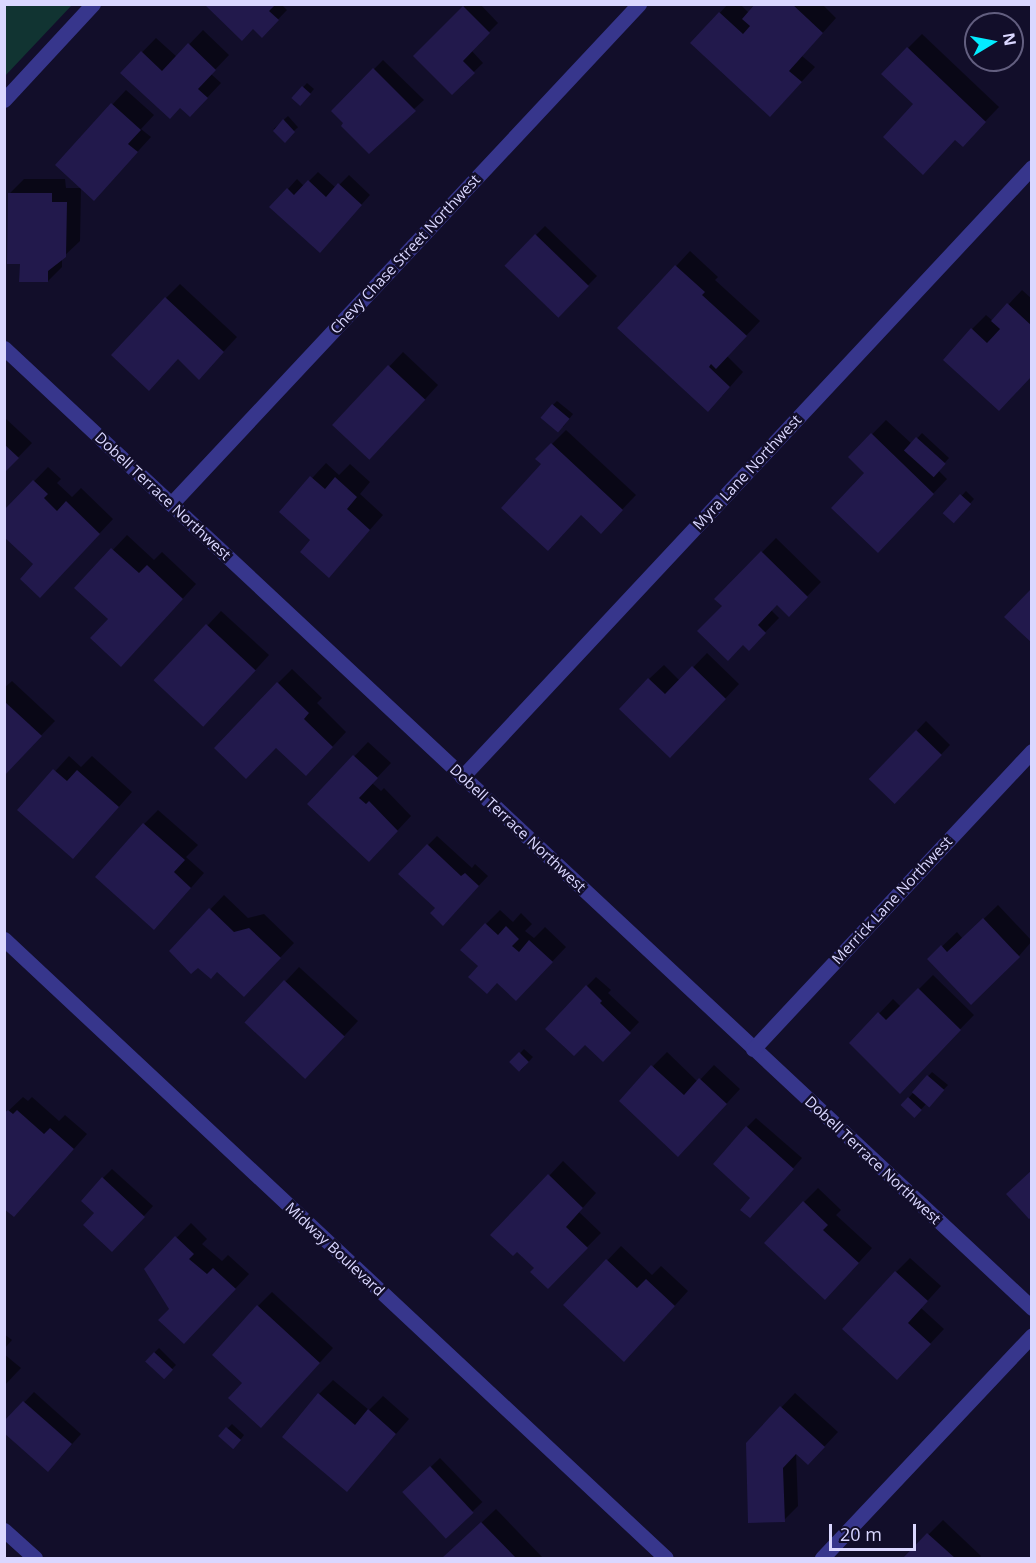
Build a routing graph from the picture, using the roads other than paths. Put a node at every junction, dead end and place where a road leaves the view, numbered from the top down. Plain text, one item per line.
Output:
1 (93, 4) edge
2 (639, 4) edge
3 (4, 99) edge
4 (1032, 167) edge
5 (4, 348) edge
6 (171, 504) junction
7 (1032, 751) edge
8 (462, 777) junction
9 (4, 939) edge
10 (753, 1049) junction
11 (1032, 1308) edge
12 (1032, 1335) edge
13 (4, 1530) edge
14 (35, 1558) edge
15 (666, 1558) edge
16 (822, 1558) edge

1 - 3 street
2 - 6 street, Chevy Chase Street Northwest
4 - 8 street, Myra Lane Northwest
5 - 6 street, Dobell Terrace Northwest
6 - 8 street, Dobell Terrace Northwest
7 - 10 street, Merrick Lane Northwest
8 - 10 street, Dobell Terrace Northwest
9 - 15 street, Midway Boulevard
10 - 11 street, Dobell Terrace Northwest
12 - 16 street
13 - 14 street

